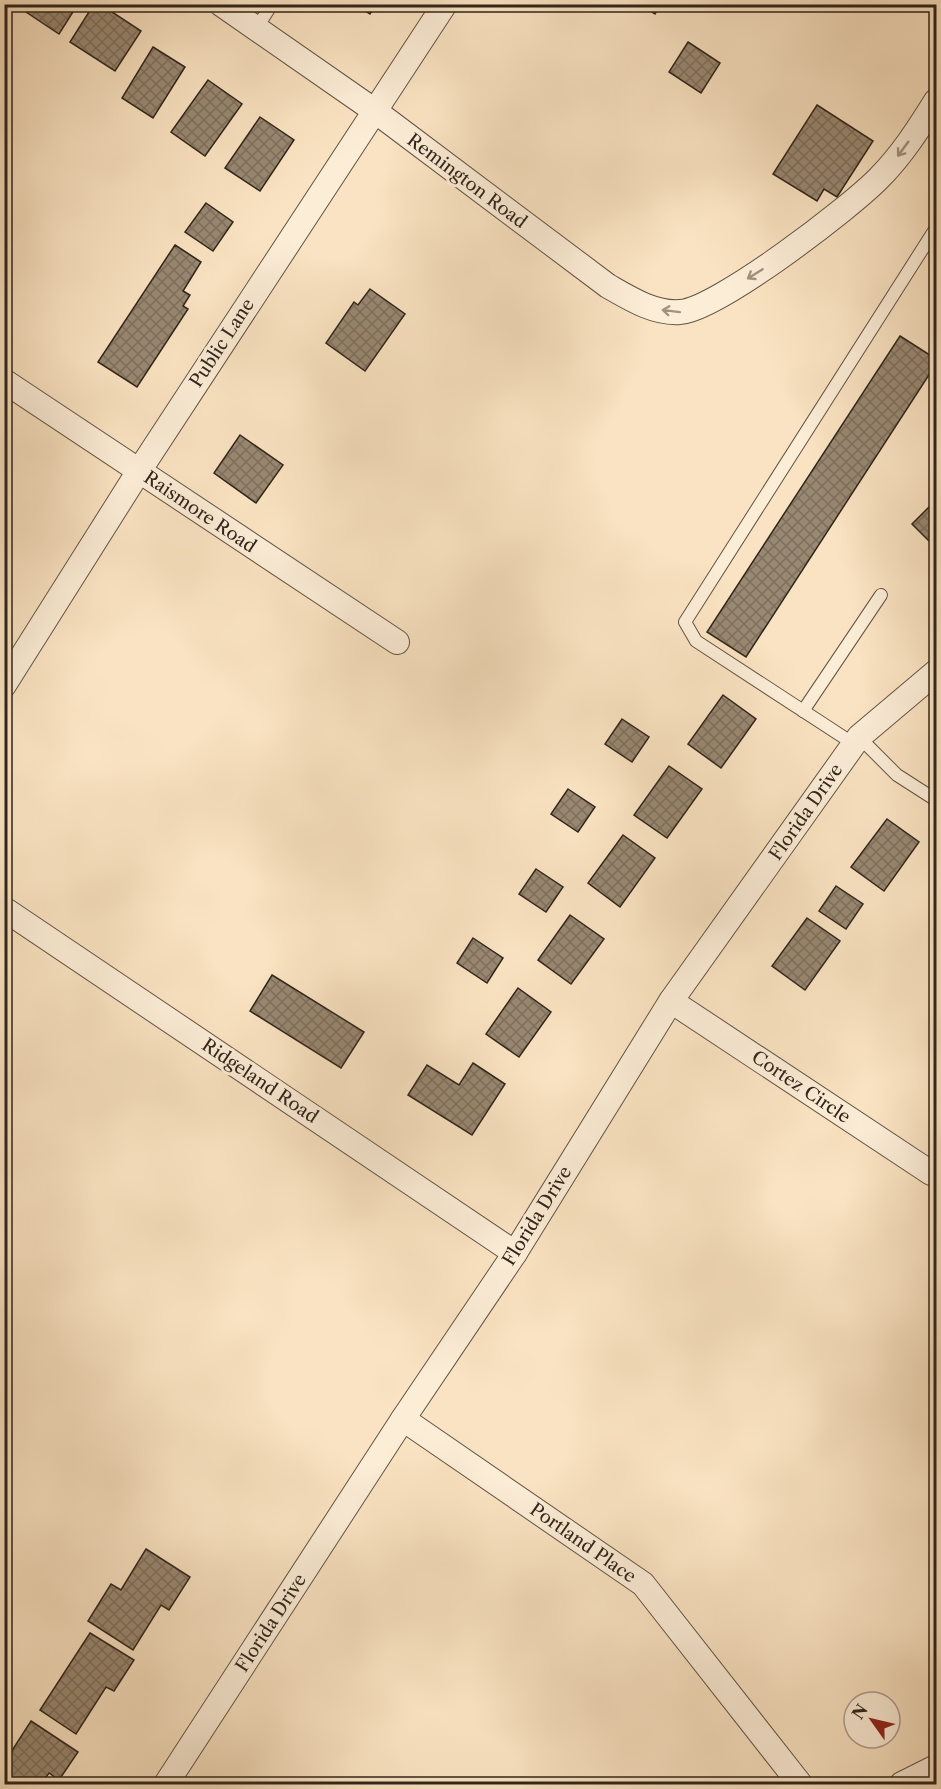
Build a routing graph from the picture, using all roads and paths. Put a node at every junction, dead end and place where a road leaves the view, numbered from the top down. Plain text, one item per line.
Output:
1 (221, 4) edge
2 (272, 4) edge
3 (445, 4) edge
4 (256, 29) junction
5 (936, 101) edge
6 (375, 111) junction
7 (934, 231) dead end
8 (4, 381) edge
9 (139, 471) junction
10 (881, 596) dead end
11 (397, 642) dead end
12 (936, 672) edge
13 (4, 685) edge
14 (803, 711) junction
15 (856, 741) junction
16 (936, 800) edge
17 (4, 909) edge
18 (671, 1001) junction
19 (931, 1173) dead end
20 (514, 1253) junction
21 (403, 1419) junction
22 (936, 1767) edge
23 (166, 1785) edge
24 (800, 1785) edge
25 (902, 1785) edge

1 - 4 street, Remington Road
2 - 4 lane
3 - 6 street, Public Lane
4 - 6 street, Remington Road
5 -> 6 street, Remington Road
6 - 9 street, Public Lane
7 - 14 lane
8 - 9 street, Raismore Road
9 - 11 street, Raismore Road
9 - 13 street, Public Lane
10 - 14 lane
12 - 15 street, Florida Drive
14 - 15 lane
15 - 16 lane
15 - 18 street, Florida Drive
17 - 20 street, Ridgeland Road
18 - 19 street, Cortez Circle
18 - 20 street, Florida Drive
20 - 21 street, Florida Drive
21 - 23 street, Florida Drive
21 - 24 street, Portland Place
22 - 25 street

